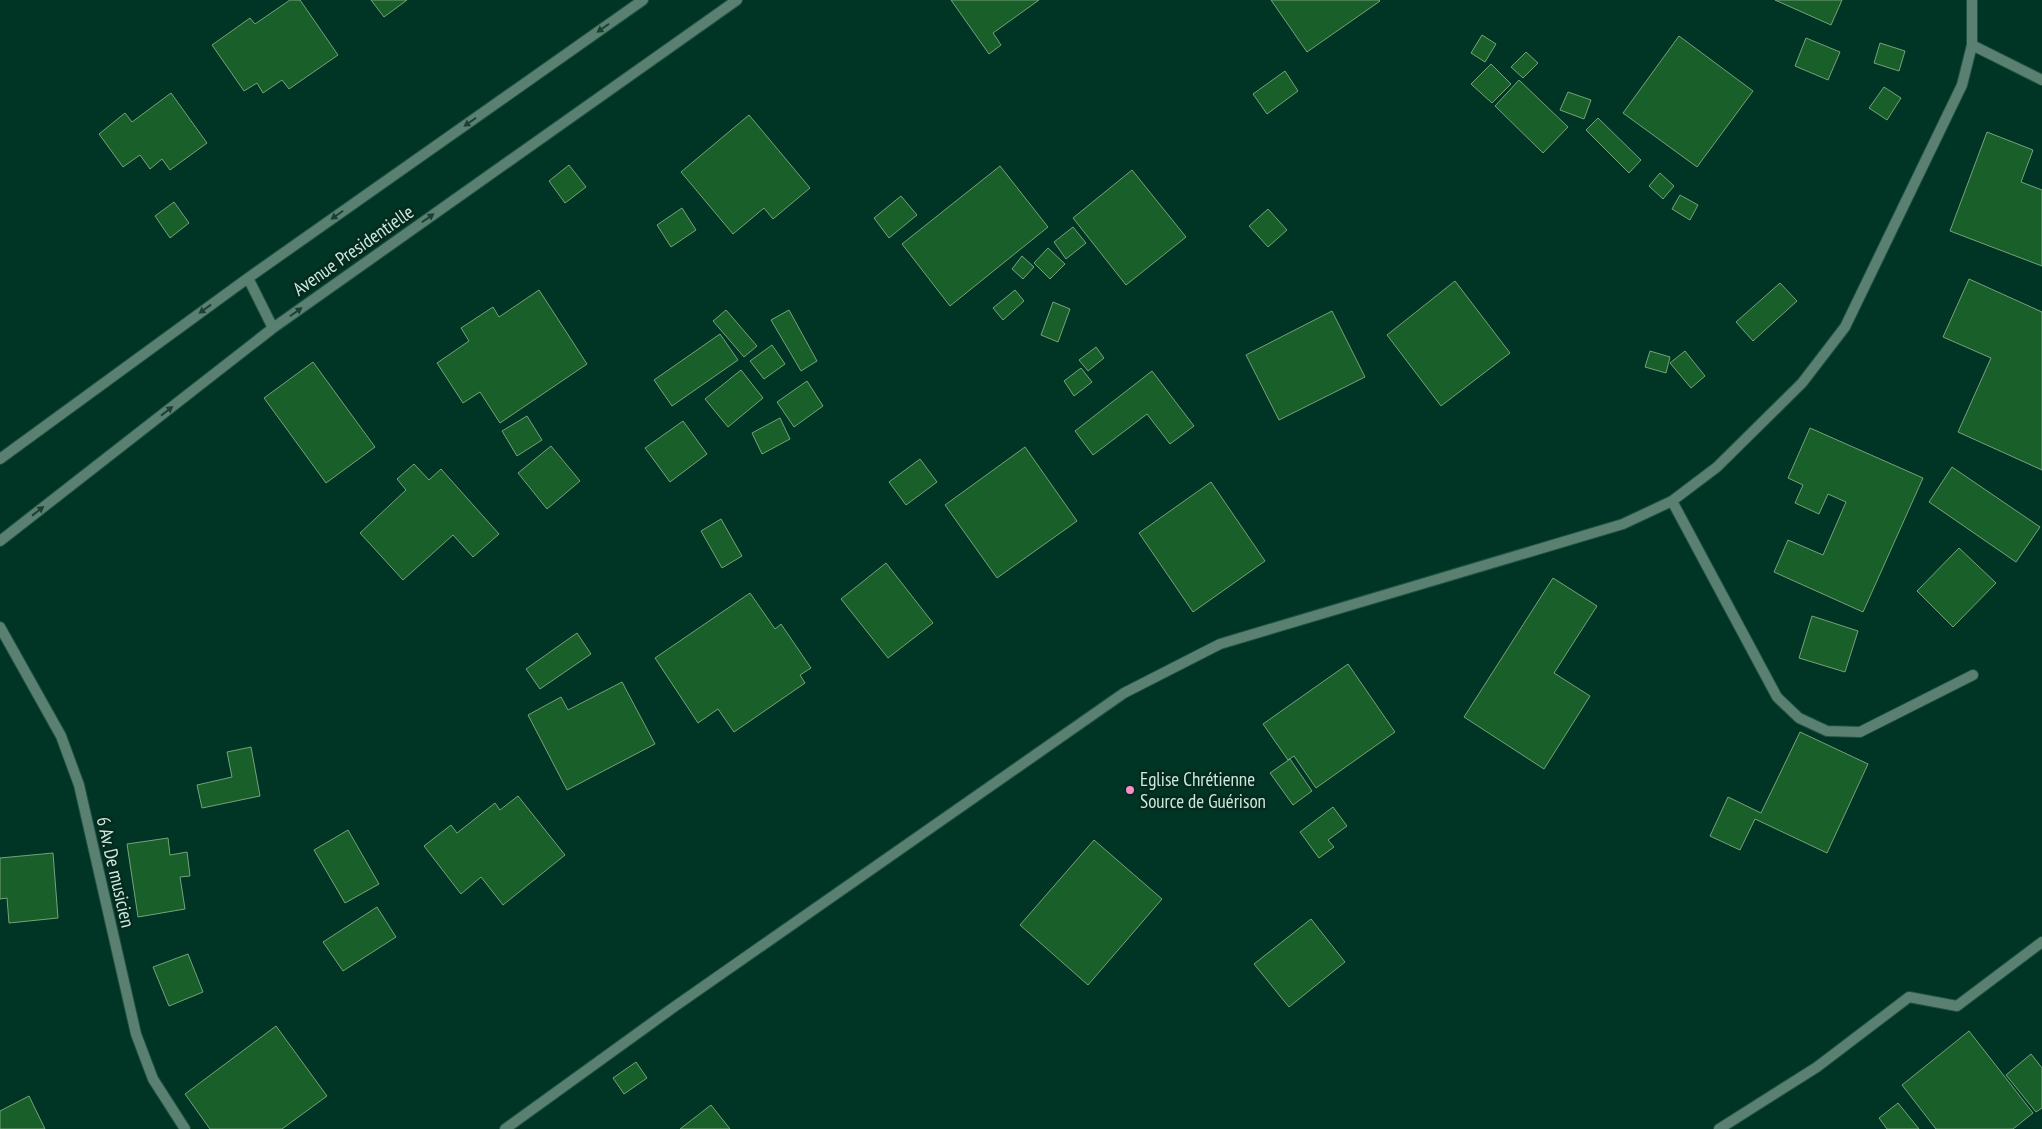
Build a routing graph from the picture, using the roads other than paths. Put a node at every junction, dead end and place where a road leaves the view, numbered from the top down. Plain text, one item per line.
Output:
1 (643, 0) edge
2 (736, 0) edge
3 (1972, 0) edge
4 (1972, 45) junction
5 (2042, 80) edge
6 (248, 278) junction
7 (273, 328) junction
8 (0, 459) edge
9 (1672, 501) junction
10 (0, 541) edge
11 (0, 627) edge
12 (1973, 675) dead end
13 (2042, 942) edge
14 (185, 1129) edge
15 (505, 1129) edge
16 (1719, 1129) edge

1 -> 6 street, Avenue Presidentielle
7 -> 2 street, Avenue Presidentielle
3 - 4 street
4 - 5 street
4 - 9 street
6 - 7 street
6 -> 8 street, Avenue Presidentielle
10 -> 7 street, Avenue Presidentielle
9 - 12 street
9 - 15 street
11 - 14 street, 6 Av. De musicien
13 - 16 street

